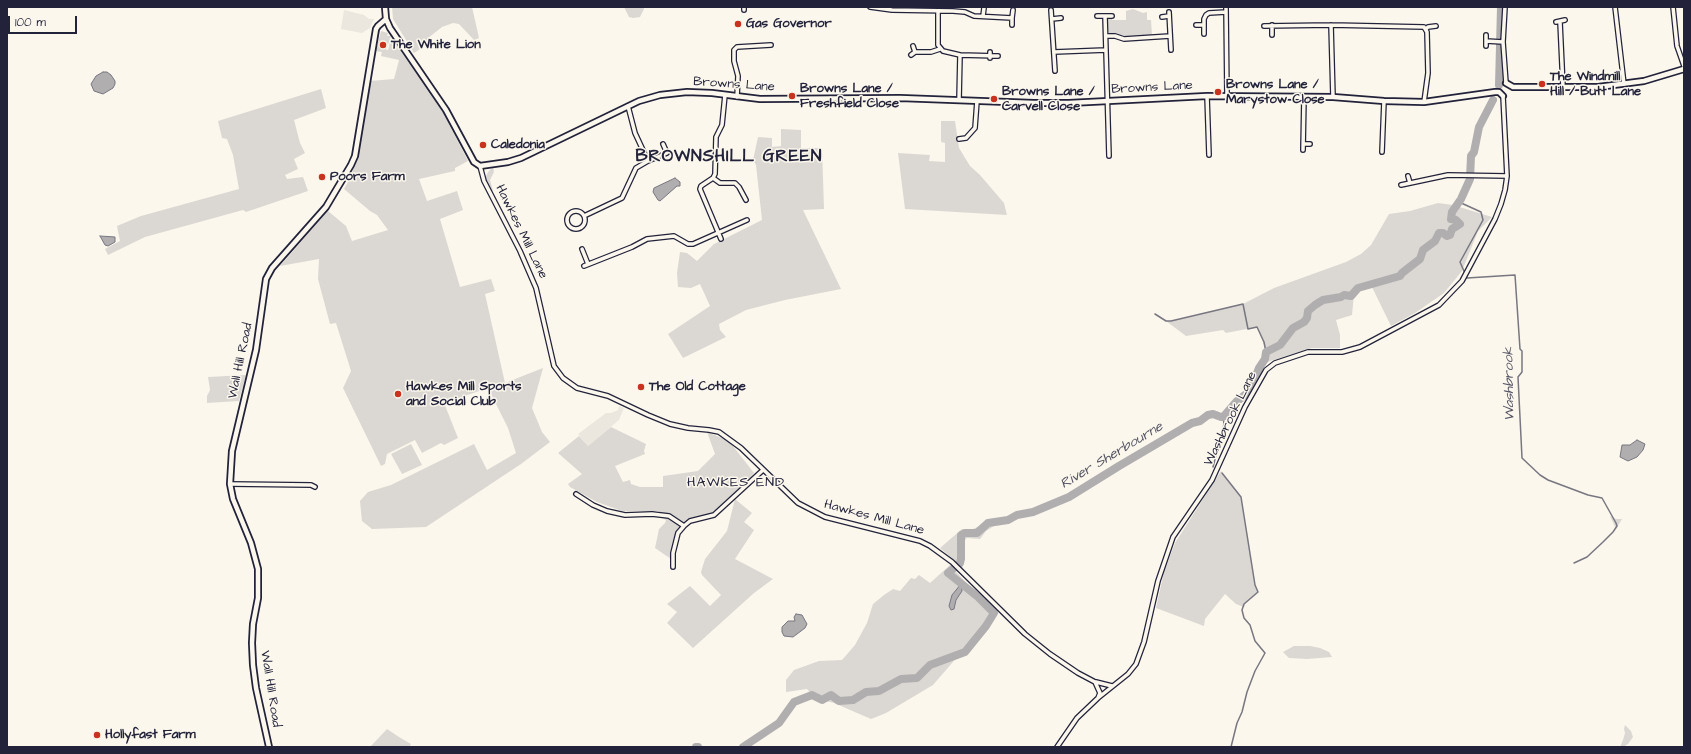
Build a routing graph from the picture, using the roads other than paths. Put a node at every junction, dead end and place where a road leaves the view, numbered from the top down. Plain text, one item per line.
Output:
1 (385, 7) edge
2 (870, 7) edge
3 (1226, 7) edge
4 (1505, 7) edge
5 (1615, 7) edge
6 (1673, 7) edge
7 (984, 8) edge
8 (1013, 10) dead end
9 (1051, 10) dead end
10 (938, 11) junction
11 (1226, 12) junction
12 (983, 16) junction
13 (1097, 16) dead end
14 (1105, 16) junction
15 (1112, 16) dead end
16 (1162, 17) dead end
17 (1012, 18) junction
18 (1061, 18) dead end
19 (386, 19) junction
20 (1052, 19) junction
21 (1565, 20) dead end
22 (1331, 24) junction
23 (1012, 25) dead end
24 (1196, 25) dead end
25 (1204, 25) junction
26 (1272, 25) junction
27 (1264, 26) dead end
28 (1436, 26) dead end
29 (1426, 29) junction
30 (1204, 34) dead end
31 (1272, 35) dead end
32 (1486, 35) dead end
33 (1106, 36) junction
34 (1170, 36) junction
35 (1486, 41) junction
36 (1501, 42) junction
37 (771, 45) dead end
38 (913, 46) dead end
39 (1486, 46) dead end
40 (940, 49) junction
41 (1106, 50) junction
42 (1171, 50) dead end
43 (915, 52) junction
44 (1054, 52) junction
45 (960, 54) junction
46 (911, 55) dead end
47 (998, 56) dead end
48 (1684, 68) edge
49 (1055, 71) dead end
50 (1506, 83) joint
51 (1624, 84) junction
52 (1564, 87) junction
53 (725, 95) junction
54 (1207, 96) junction
55 (1227, 96) junction
56 (1503, 96) joint
57 (737, 97) junction
58 (1304, 97) junction
59 (1333, 97) junction
60 (959, 100) junction
61 (977, 101) junction
62 (1107, 101) junction
63 (1384, 101) junction
64 (1424, 102) junction
65 (628, 106) junction
66 (959, 139) dead end
67 (663, 144) dead end
68 (1303, 144) junction
69 (1310, 144) dead end
70 (1376, 145) dead end
71 (1382, 146) junction
72 (1303, 150) dead end
73 (1382, 152) dead end
74 (1210, 154) dead end
75 (1109, 156) dead end
76 (648, 161) junction
77 (480, 166) junction
78 (1408, 176) dead end
79 (1507, 176) junction
80 (713, 178) junction
81 (1410, 184) junction
82 (1401, 185) dead end
83 (746, 200) dead end
84 (584, 216) junction
85 (747, 220) dead end
86 (718, 232) junction
87 (721, 239) dead end
88 (582, 249) dead end
89 (763, 470) junction
90 (230, 484) junction
91 (315, 487) dead end
92 (576, 494) dead end
93 (684, 526) junction
94 (673, 567) dead end
95 (1095, 682) junction
96 (1112, 686) junction
97 (1098, 698) junction
98 (269, 747) edge
99 (1057, 747) edge

1 - 19 street
2 - 10 street
3 - 11 street
4 - 36 street
5 - 51 street
6 - 48 street
7 - 12 street
8 - 17 street
9 - 20 street
10 - 12 street
10 - 40 street
11 - 25 street
11 - 55 street
12 - 17 street
13 - 14 street
14 - 15 street
14 - 33 street
16 - 34 street
17 - 23 street
18 - 20 street
19 - 77 street, Hawkes Mill Lane
19 - 90 street, Wall Hill Road
20 - 44 street
21 - 52 street
22 - 26 street
22 - 29 street
22 - 59 street
24 - 25 street
25 - 30 street
26 - 27 street
26 - 31 street
28 - 29 street
29 - 64 street
32 - 35 street
33 - 34 street
33 - 41 street
34 - 42 street
35 - 36 street
35 - 39 street
36 - 50 street
37 - 57 street
38 - 43 street
40 - 43 street
40 - 45 street
41 - 44 street
41 - 62 street
43 - 46 street
44 - 49 street
45 - 47 street
45 - 60 street
48 - 51 street
50 - 52 street
51 - 52 street
53 - 57 street, Browns Lane
53 - 65 street, Browns Lane
53 - 80 street
54 - 55 street, Browns Lane
54 - 62 street, Browns Lane
54 - 74 street
55 - 58 street, Browns Lane
56 - 64 street, Browns Lane
56 - 79 street, Washbrook Lane
57 - 60 street, Browns Lane
58 - 59 street, Browns Lane
58 - 68 street
59 - 63 street, Browns Lane
60 - 61 street, Browns Lane
61 - 62 street, Browns Lane
61 - 66 street
62 - 75 street
63 - 64 street, Browns Lane
63 - 71 street
65 - 76 street
65 - 77 street, Browns Lane
67 - 76 street
68 - 69 street
68 - 72 street
70 - 71 street
71 - 73 street
76 - 84 street
77 - 89 street, Hawkes Mill Lane
78 - 81 street
79 - 81 street
79 - 96 street, Washbrook Lane
80 - 83 street
80 - 86 street
81 - 82 street
84 - 84 street
85 - 86 street
86 - 87 street
86 - 88 street
89 - 93 street
89 - 95 street, Hawkes Mill Lane
90 - 91 street
90 - 98 street, Wall Hill Road
92 - 93 street
93 - 94 street
95 - 96 street, Hawkes Mill Lane
95 - 97 street
96 - 97 street, Washbrook Lane
97 - 99 street, Washbrook Lane

